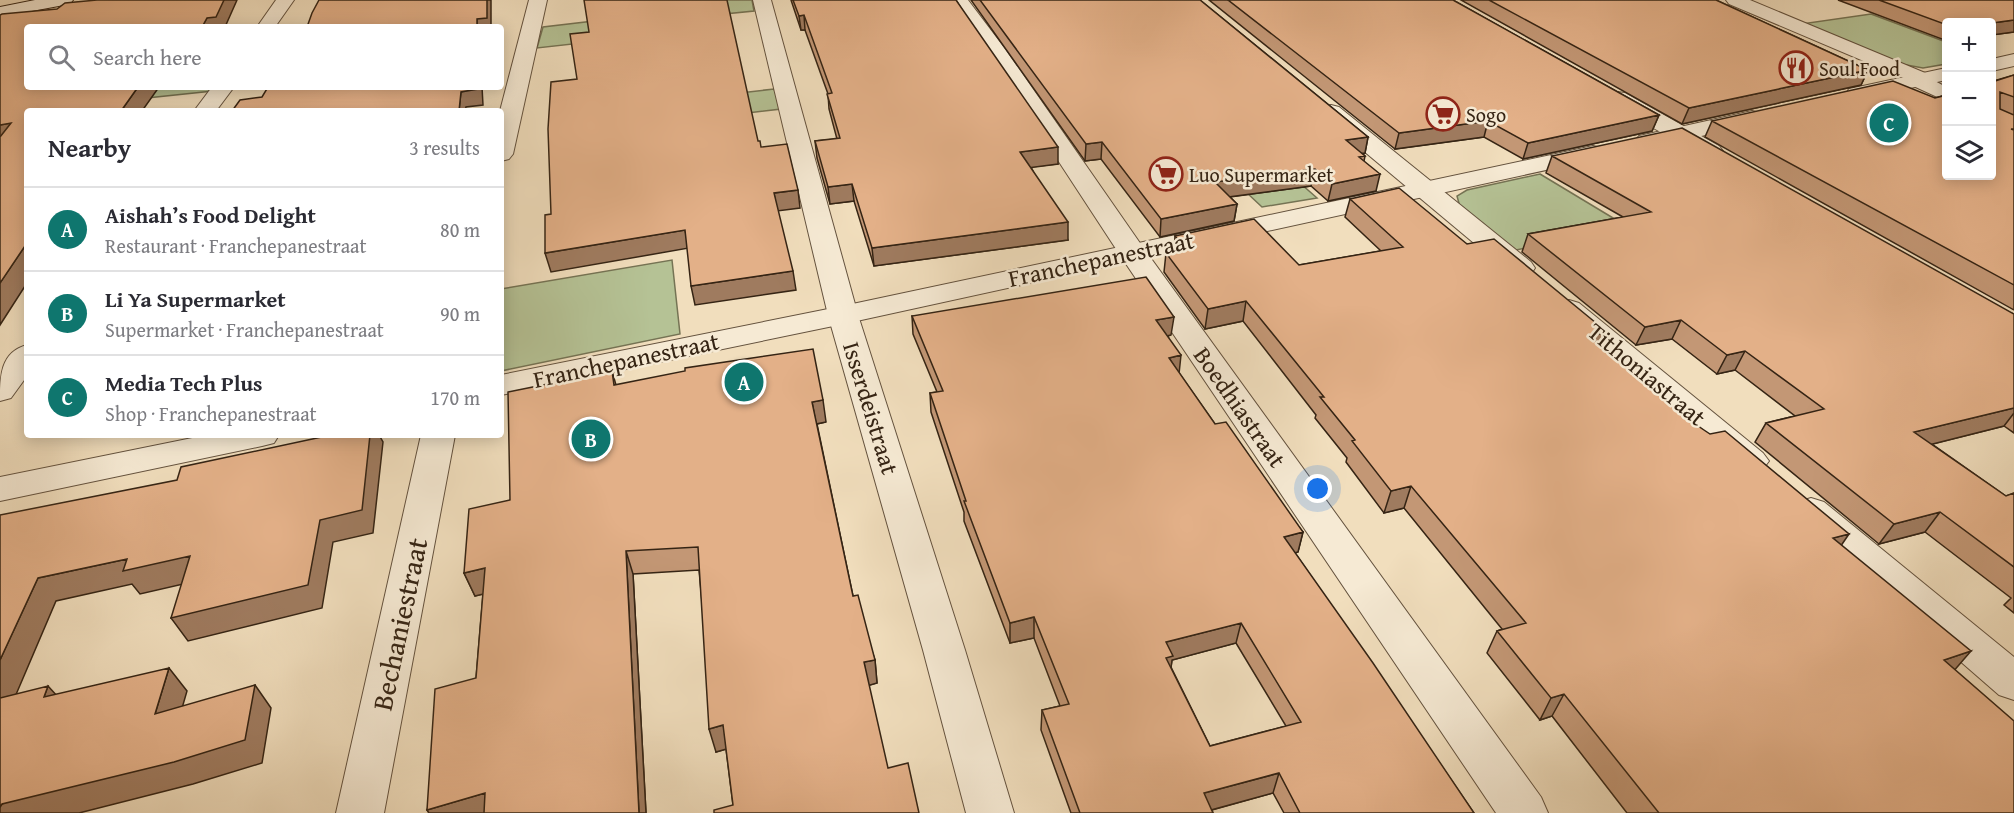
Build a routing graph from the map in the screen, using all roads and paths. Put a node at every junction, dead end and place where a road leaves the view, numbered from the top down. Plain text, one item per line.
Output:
1 (7, 0) edge
2 (64, 0) edge
3 (285, 0) edge
4 (538, 0) edge
5 (762, 0) edge
6 (959, 0) edge
7 (1735, 0) edge
8 (0, 1) edge
9 (0, 12) edge
10 (268, 24) edge
11 (2014, 60) edge
12 (1996, 63) edge
13 (1928, 78) edge
14 (1599, 87) edge
15 (222, 90) edge
16 (1942, 91) edge
17 (1314, 98) edge
18 (1838, 98) edge
19 (207, 108) edge
20 (1771, 114) edge
21 (1682, 134) junction
22 (504, 142) edge
23 (1734, 164) edge
24 (1425, 188) junction
25 (1132, 252) junction
26 (843, 315) junction
27 (24, 358) edge
28 (504, 385) edge
29 (0, 391) edge
30 (247, 438) edge
31 (437, 438) edge
32 (0, 489) edge
33 (2014, 682) edge
34 (360, 813) edge
35 (990, 813) edge
36 (1524, 813) edge

1 - 8 street
2 - 9 street
3 - 10 street
4 - 22 street
5 - 26 street, Isserdeistraat
6 - 25 street, Boedhiastraat
7 - 13 street
11 - 12 street
13 - 16 street
13 - 18 street
14 - 21 street
15 - 19 street
17 - 24 street, Tithoniastraat
20 - 21 street, Franchepanestraat
21 - 23 street
21 - 24 street, Franchepanestraat
24 - 25 street, Franchepanestraat
24 - 33 street, Tithoniastraat
25 - 26 street, Franchepanestraat
25 - 36 street, Boedhiastraat
26 - 28 street, Franchepanestraat
26 - 35 street, Isserdeistraat
27 - 29 street
30 - 32 street
31 - 34 street, Bechaniestraat

